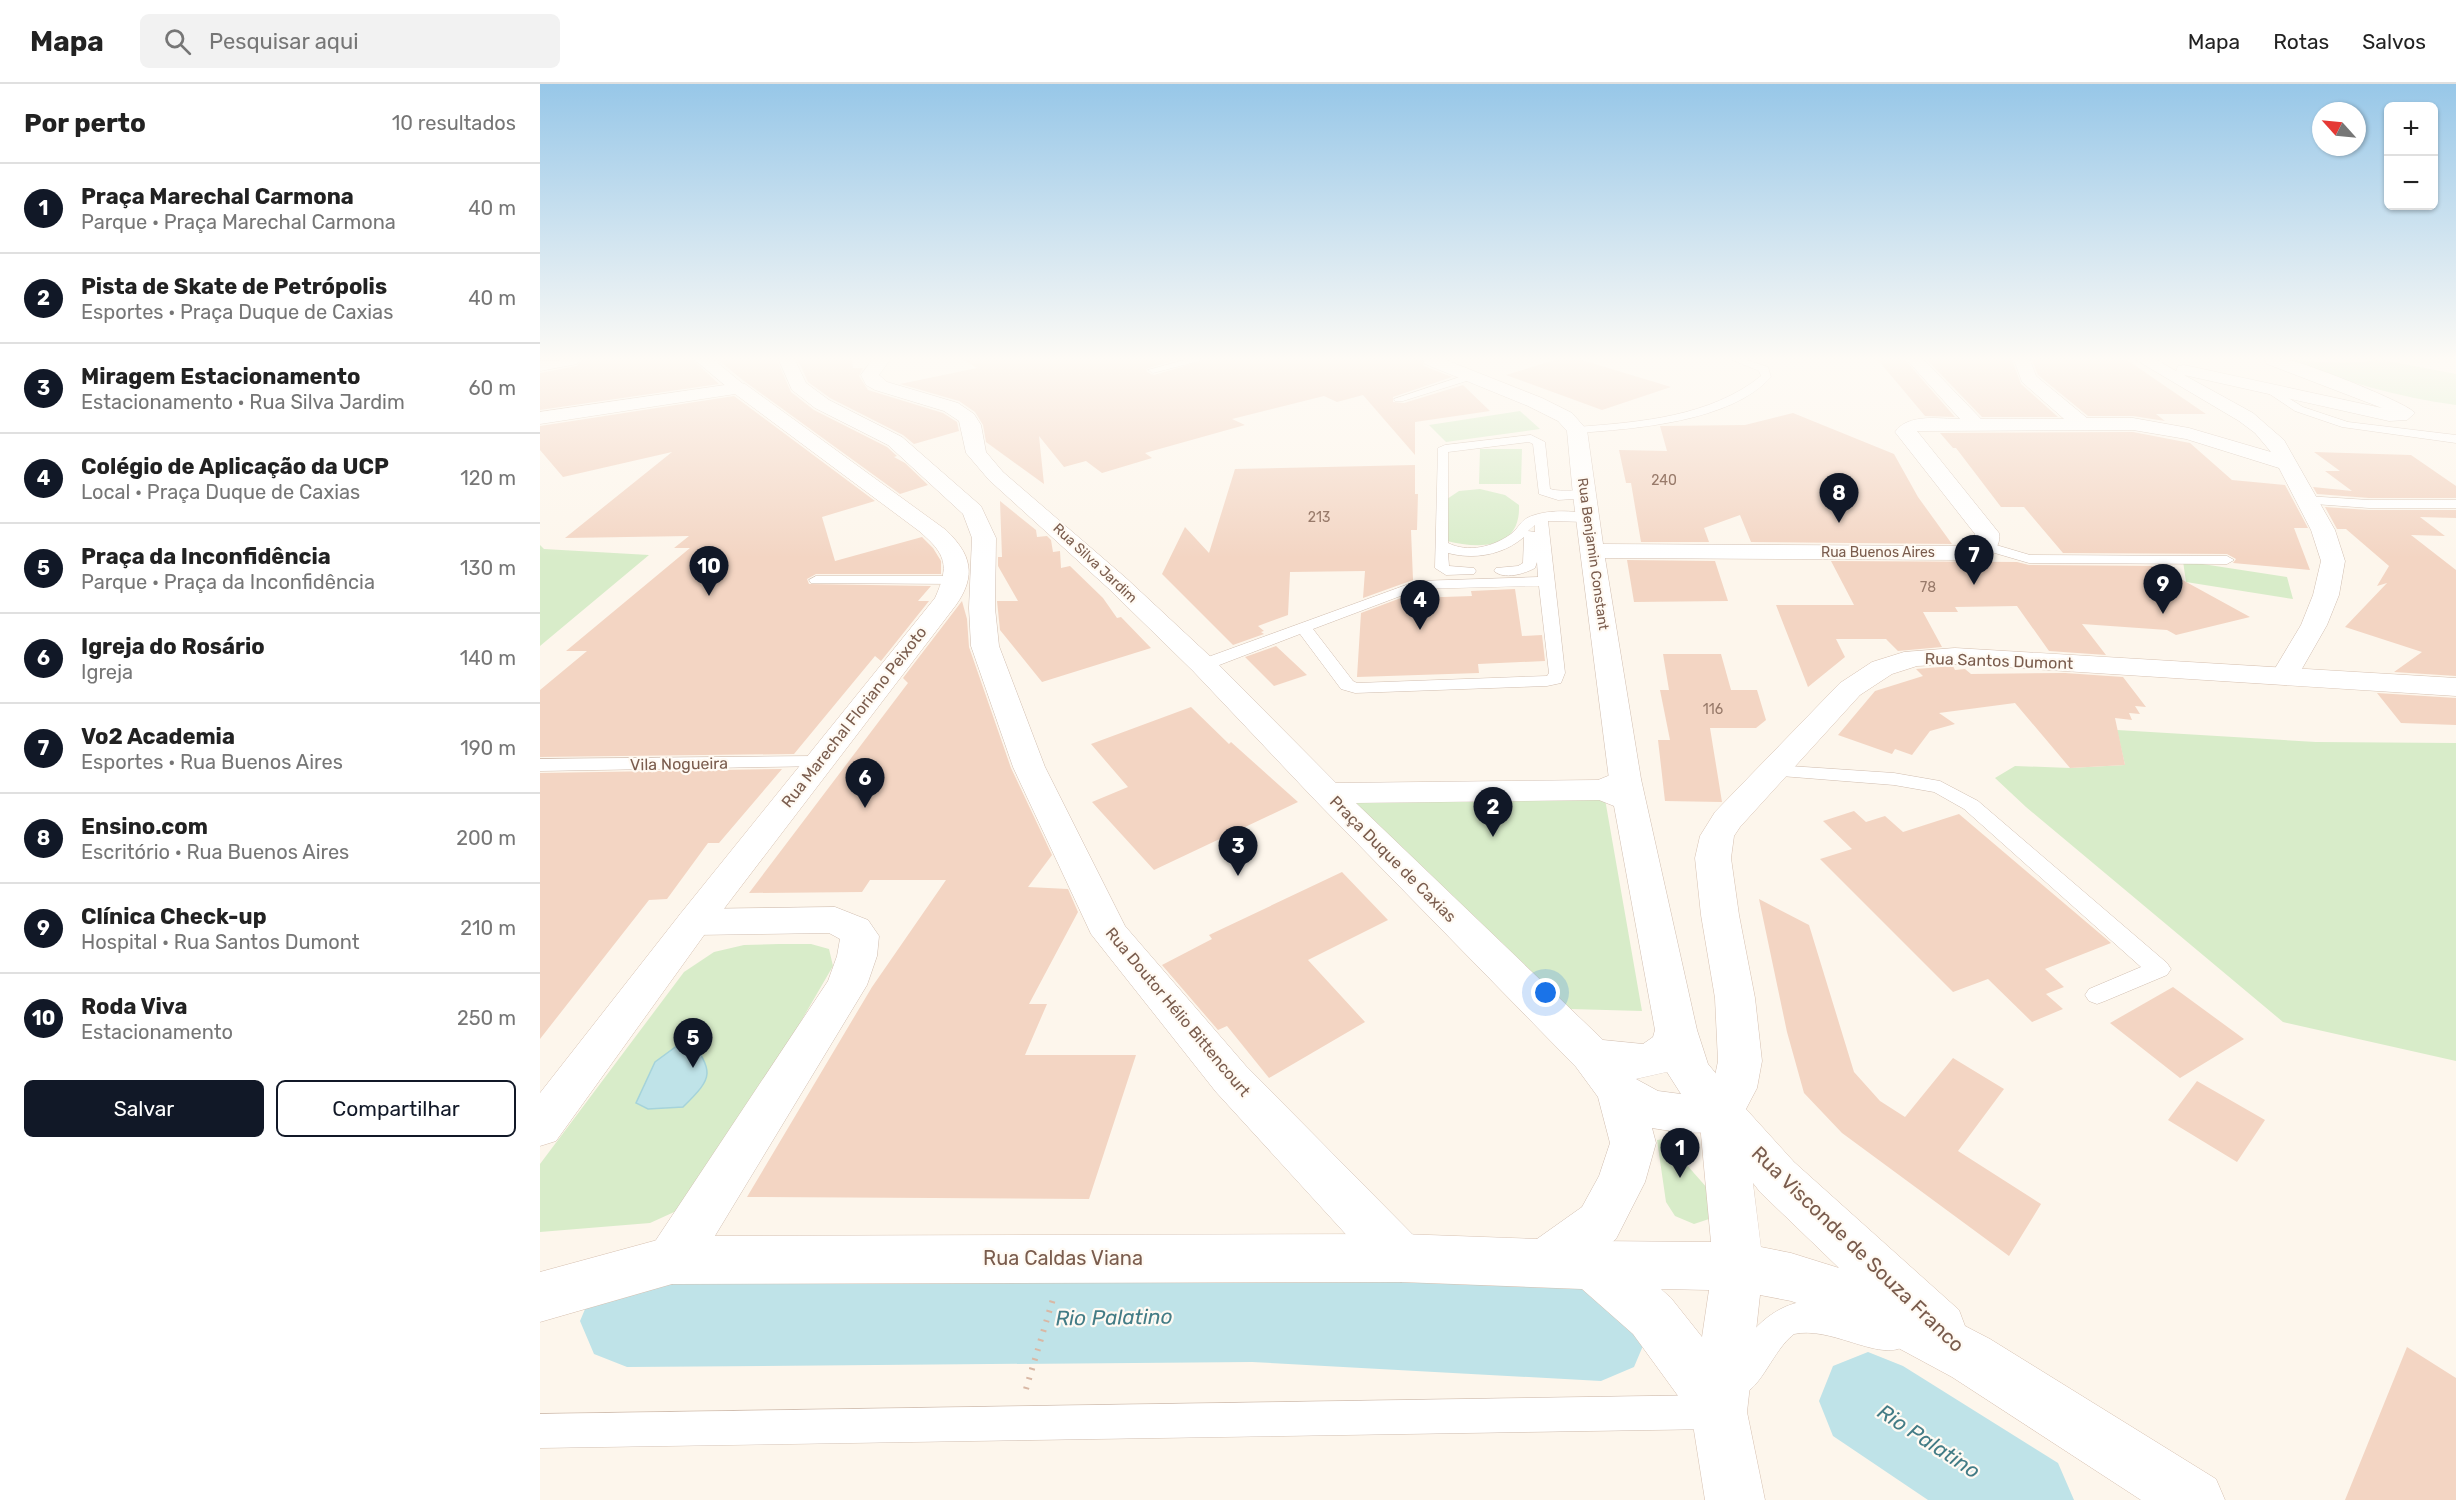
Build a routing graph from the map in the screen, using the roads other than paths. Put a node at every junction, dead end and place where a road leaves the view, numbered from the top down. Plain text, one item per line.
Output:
1 (790, 426) edge
2 (865, 426) edge
3 (971, 426) edge
4 (1573, 426) edge
5 (1614, 426) edge
6 (1914, 426) edge
7 (2145, 426) edge
8 (2256, 426) edge
9 (2354, 426) edge
10 (1577, 430) junction
11 (2456, 439) edge
12 (2288, 464) junction
13 (2306, 500) junction
14 (2456, 504) edge
15 (1586, 506) junction
16 (1536, 519) junction
17 (1441, 544) junction
18 (1986, 546) junction
19 (1593, 551) junction
20 (2227, 560) dead end
21 (816, 580) dead end
22 (957, 580) junction
23 (1546, 581) junction
24 (1304, 628) junction
25 (1203, 665) junction
26 (2285, 675) junction
27 (2456, 687) edge
28 (818, 762) junction
29 (540, 765) edge
30 (1775, 771) junction
31 (1619, 790) junction
32 (1327, 793) junction
33 (694, 922) junction
34 (2097, 995) dead end
35 (1676, 1030) junction
36 (1591, 1054) junction
37 (1619, 1091) junction
38 (1722, 1113) junction
39 (540, 1127) edge
40 (1401, 1258) junction
41 (672, 1260) junction
42 (1568, 1264) junction
43 (1738, 1266) junction
44 (540, 1297) edge
45 (1971, 1358) junction
46 (1719, 1412) junction
47 (540, 1431) edge
48 (1735, 1500) edge
49 (2195, 1500) edge

1 - 22 street
2 - 40 street, Rua Doutor Hélio Bittencourt
3 - 25 street, Rua Silva Jardim
4 - 10 street
5 - 10 lane
6 - 18 street
7 - 12 street
8 - 12 street
9 - 11 lane
10 - 15 street, Rua Benjamin Constant
12 - 13 street
13 - 14 lane
13 - 26 street
15 - 16 lane
15 - 17 lane
15 - 19 street, Rua Benjamin Constant
16 - 17 lane
16 - 17 lane
16 - 23 lane
18 - 19 street, Rua Buenos Aires
18 - 20 lane
19 - 31 street, Rua Benjamin Constant
21 - 22 lane
22 - 28 street, Rua Marechal Floriano Peixoto
23 - 24 lane
23 - 24 lane
24 - 25 lane
25 - 32 street, Rua Silva Jardim
26 - 27 street, Rua Santos Dumont
26 - 30 street, Rua Santos Dumont
28 - 29 lane, Vila Nogueira
28 - 33 street, Rua Marechal Floriano Peixoto
30 - 34 lane
30 - 38 street, Rua Santos Dumont
31 - 32 street, Praça Duque de Caxias
31 - 35 street
32 - 36 street, Praça Duque de Caxias
33 - 39 street, Rua Marechal Floriano Peixoto
33 - 41 street
35 - 36 street
35 - 38 street
36 - 37 street, Praça Duque de Caxias
37 - 38 street
37 - 42 street
38 - 43 street
38 - 45 street, Rua Visconde de Souza Franco
40 - 41 street, Rua Caldas Viana
40 - 42 street, Rua Caldas Viana
41 - 44 street, Rua Caldas Viana
42 - 43 street, Rua Visconde de Souza Franco
42 - 46 street
43 - 45 street, Rua Visconde de Souza Franco
43 - 46 street
45 - 46 lane
45 - 49 street, Rua Visconde de Souza Franco
46 - 47 lane
46 - 48 street

